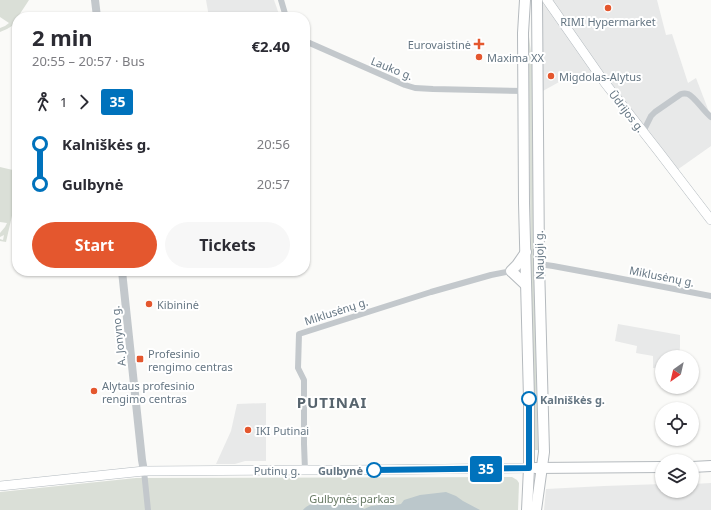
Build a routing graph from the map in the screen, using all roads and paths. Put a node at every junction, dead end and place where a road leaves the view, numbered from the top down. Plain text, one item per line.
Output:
1 (95, 0) edge
2 (281, 0) edge
3 (525, 0) edge
4 (537, 0) edge
5 (547, 0) edge
6 (96, 12) edge
7 (285, 12) edge
8 (310, 43) edge
9 (524, 91) junction
10 (711, 117) edge
11 (643, 132) junction
12 (711, 220) edge
13 (526, 252) junction
14 (539, 264) junction
15 (511, 271) junction
16 (123, 276) edge
17 (526, 285) junction
18 (711, 296) edge
19 (711, 466) edge
20 (655, 467) edge
21 (699, 467) edge
22 (529, 468) junction
23 (542, 468) junction
24 (305, 470) junction
25 (144, 471) junction
26 (0, 486) edge
27 (148, 510) edge
28 (527, 510) edge
29 (536, 510) edge

1 - 6 street
2 - 7 street
3 - 9 main road, Naujoji g.
4 - 14 main road, Naujoji g.
5 - 11 main road, Ūdrijos g.
8 - 9 street, Lauko g.
9 - 13 main road, Naujoji g.
10 - 11 street
11 - 12 main road, Ūdrijos g.
13 - 15 main road
13 - 17 main road, Naujoji g.
14 - 18 street, Miklusėnų g.
14 - 23 main road, Naujoji g.
15 - 17 main road
15 - 24 street, Miklusėnų g.
16 - 25 street, A. Jonyno g.
17 - 22 main road, Naujoji g.
19 - 21 main road
20 - 23 main road
22 - 23 main road
22 - 24 main road, Putinų g.
22 - 28 main road, Naujoji g.
23 - 29 main road, Naujoji g.
24 - 25 main road, Putinų g.
25 - 26 main road, Putinų g.
25 - 27 street

